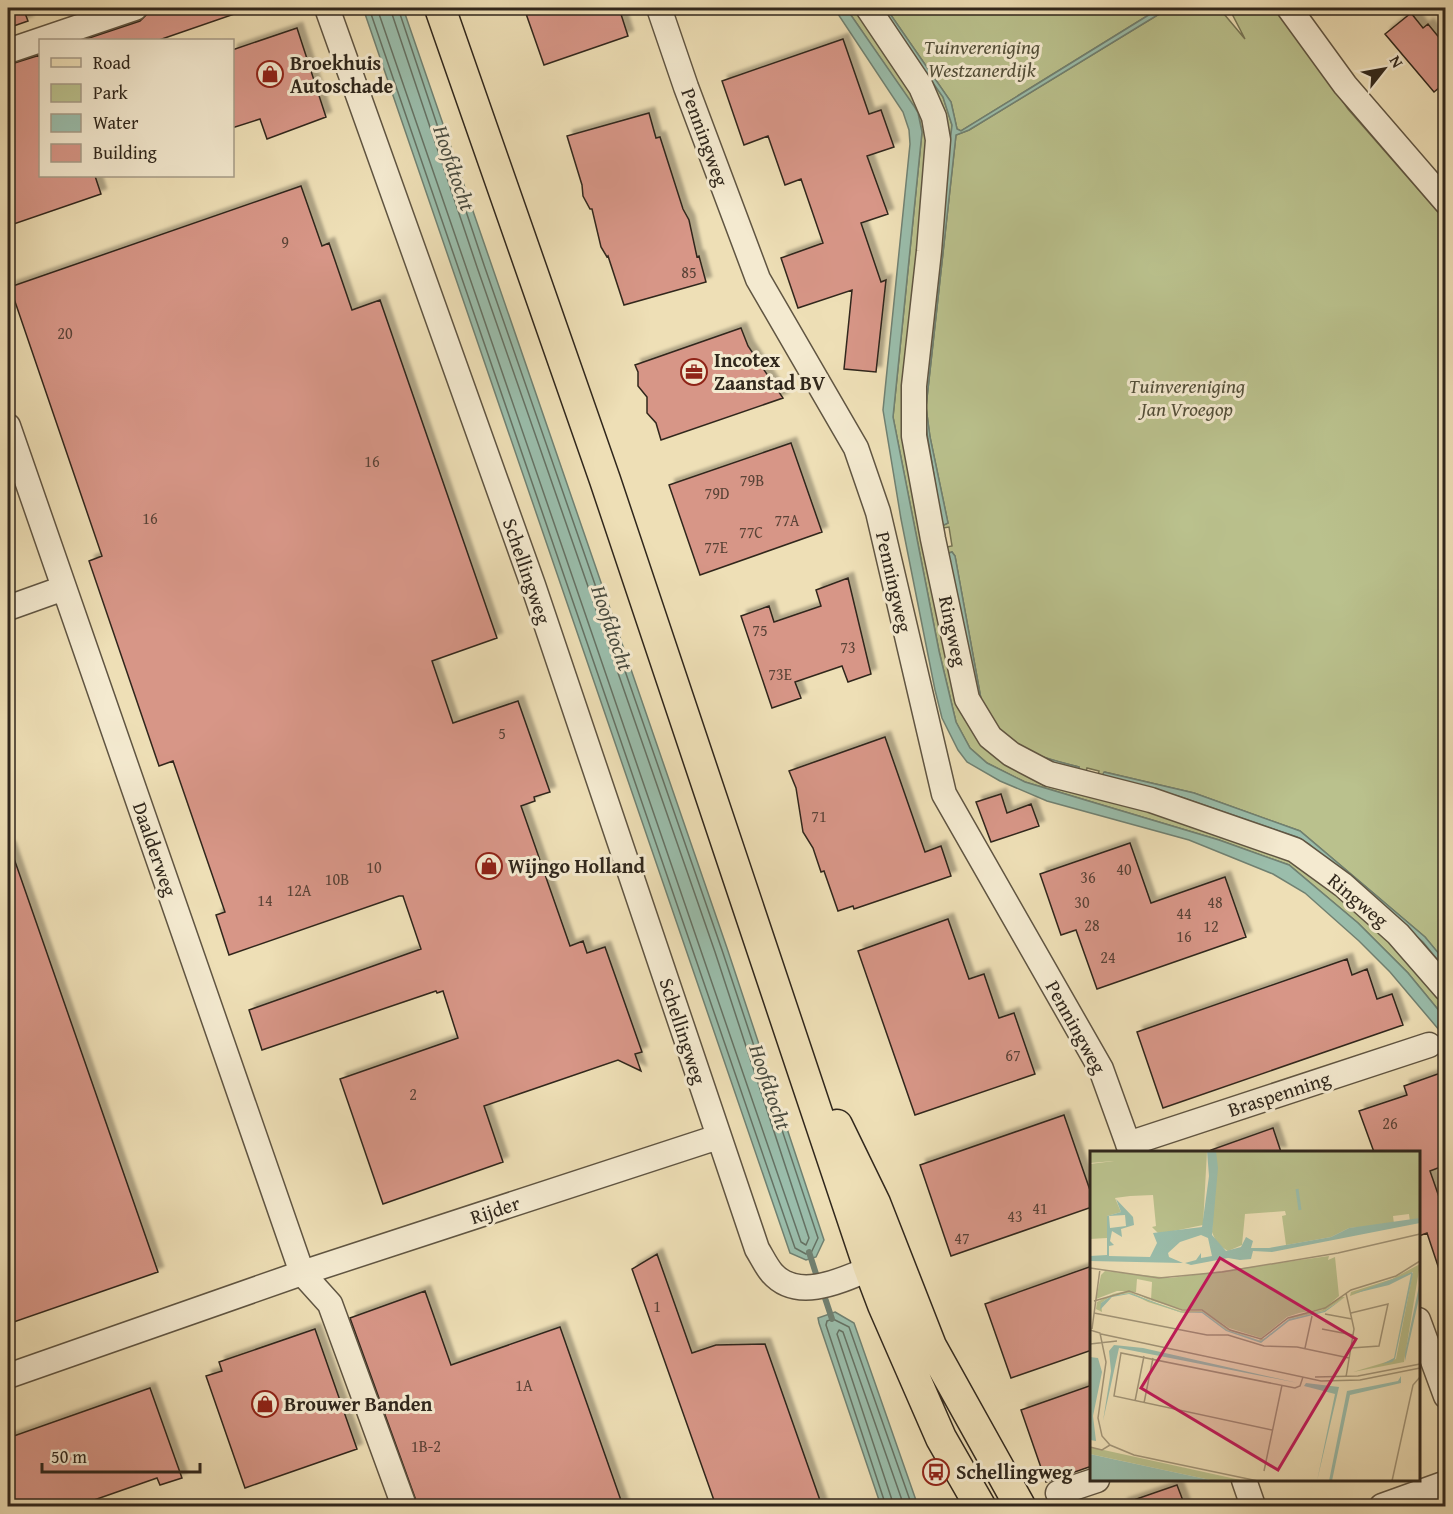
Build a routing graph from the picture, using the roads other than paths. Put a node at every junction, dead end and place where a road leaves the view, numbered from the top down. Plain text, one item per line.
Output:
1 (135, 8) edge
2 (327, 8) edge
3 (440, 8) edge
4 (659, 8) edge
5 (868, 8) edge
6 (1289, 8) edge
7 (43, 39) edge
8 (39, 41) edge
9 (8, 51) edge
10 (1446, 202) edge
11 (8, 426) edge
12 (64, 588) junction
13 (8, 608) edge
14 (1446, 989) edge
15 (784, 1014) junction
16 (1429, 1045) dead end
17 (718, 1137) junction
18 (1129, 1148) edge
19 (897, 1259) junction
20 (869, 1268) junction
21 (302, 1273) junction
22 (1420, 1323) edge
23 (8, 1376) edge
24 (1446, 1396) edge
25 (1091, 1481) edge
26 (1245, 1481) edge
27 (1446, 1483) edge
28 (1058, 1493) dead end
29 (404, 1506) edge
30 (980, 1506) edge
31 (1020, 1506) edge
32 (1253, 1506) edge
33 (1382, 1506) edge

1 - 7 street
2 - 17 street, Schellingweg
3 - 15 main road
4 - 18 street, Penningweg
5 - 14 street, Ringweg
6 - 10 street
8 - 9 street
11 - 12 street, Daalderweg
12 - 13 street
12 - 21 street, Daalderweg
15 - 19 main road
15 - 20 main road
16 - 18 street, Braspenning
17 - 20 street
17 - 21 street, Rijder
19 - 20 street
19 - 31 main road
20 - 30 main road
21 - 23 street, Rijder
21 - 29 street
22 - 24 street
25 - 28 street
26 - 32 street
27 - 33 street

